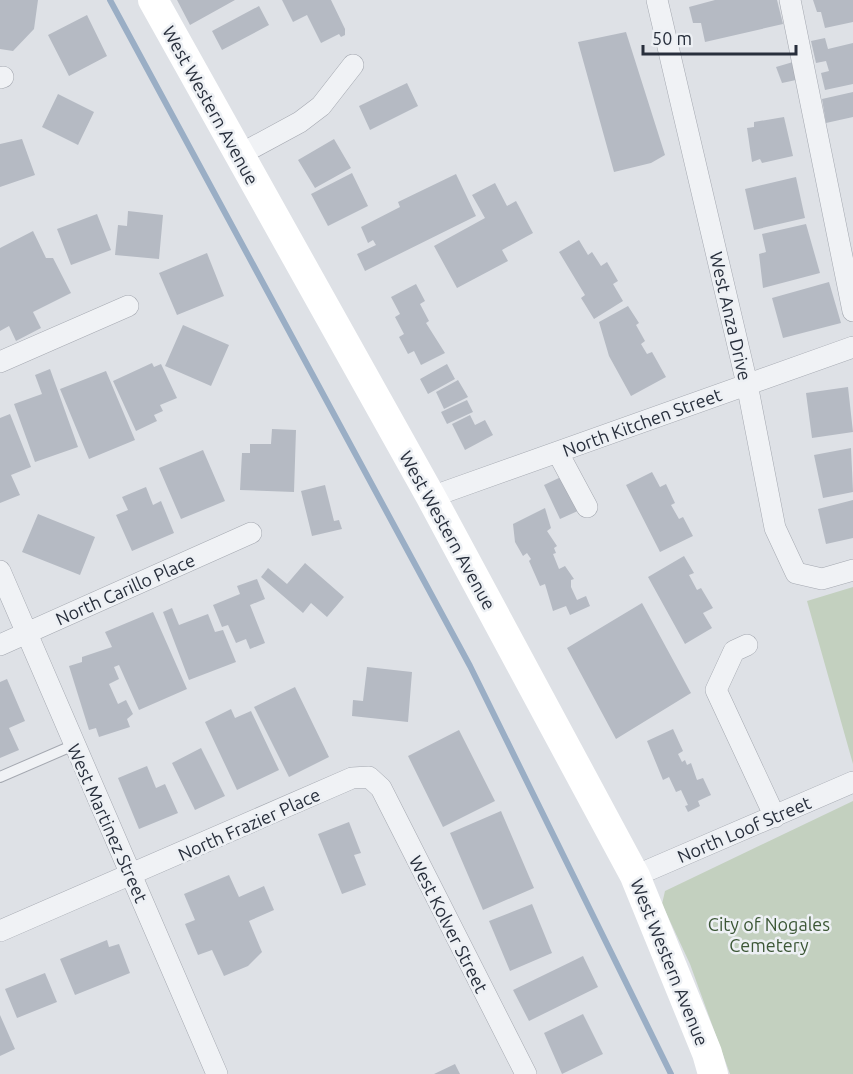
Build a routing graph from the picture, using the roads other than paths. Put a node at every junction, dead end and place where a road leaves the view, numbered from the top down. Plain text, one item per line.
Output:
1 (153, 0) edge
2 (657, 0) edge
3 (790, 0) edge
4 (353, 65) dead end
5 (239, 155) junction
6 (128, 306) dead end
7 (853, 311) edge
8 (853, 347) edge
9 (0, 362) edge
10 (747, 384) junction
11 (558, 453) junction
12 (431, 496) junction
13 (587, 507) dead end
14 (251, 533) dead end
15 (853, 570) edge
16 (0, 571) edge
17 (25, 634) junction
18 (0, 645) edge
19 (747, 645) dead end
20 (74, 744) junction
21 (0, 777) edge
22 (369, 777) joint
23 (853, 782) edge
24 (775, 817) junction
25 (131, 876) junction
26 (635, 876) junction
27 (0, 931) edge
28 (217, 1074) edge
29 (526, 1074) edge
30 (713, 1074) edge

1 - 5 street, West Western Avenue
2 - 10 street, West Anza Drive
3 - 7 street
4 - 5 street
5 - 12 street, West Western Avenue
6 - 9 street
8 - 10 street, North Kitchen Street
10 - 11 street, North Kitchen Street
10 - 15 street, West Anza Drive
11 - 12 street, North Kitchen Street
11 - 13 street
12 - 26 street, West Western Avenue
14 - 17 street, North Carillo Place
16 - 17 street, West Martinez Street
17 - 18 street, North Carillo Place
17 - 20 street, West Martinez Street
19 - 24 street
20 - 21 lane
20 - 25 street, West Martinez Street
22 - 25 street, North Frazier Place
22 - 29 street, West Kolver Street
23 - 24 street, North Loof Street
24 - 26 street, North Loof Street
25 - 27 street, North Frazier Place
25 - 28 street, West Martinez Street
26 - 30 street, West Western Avenue

